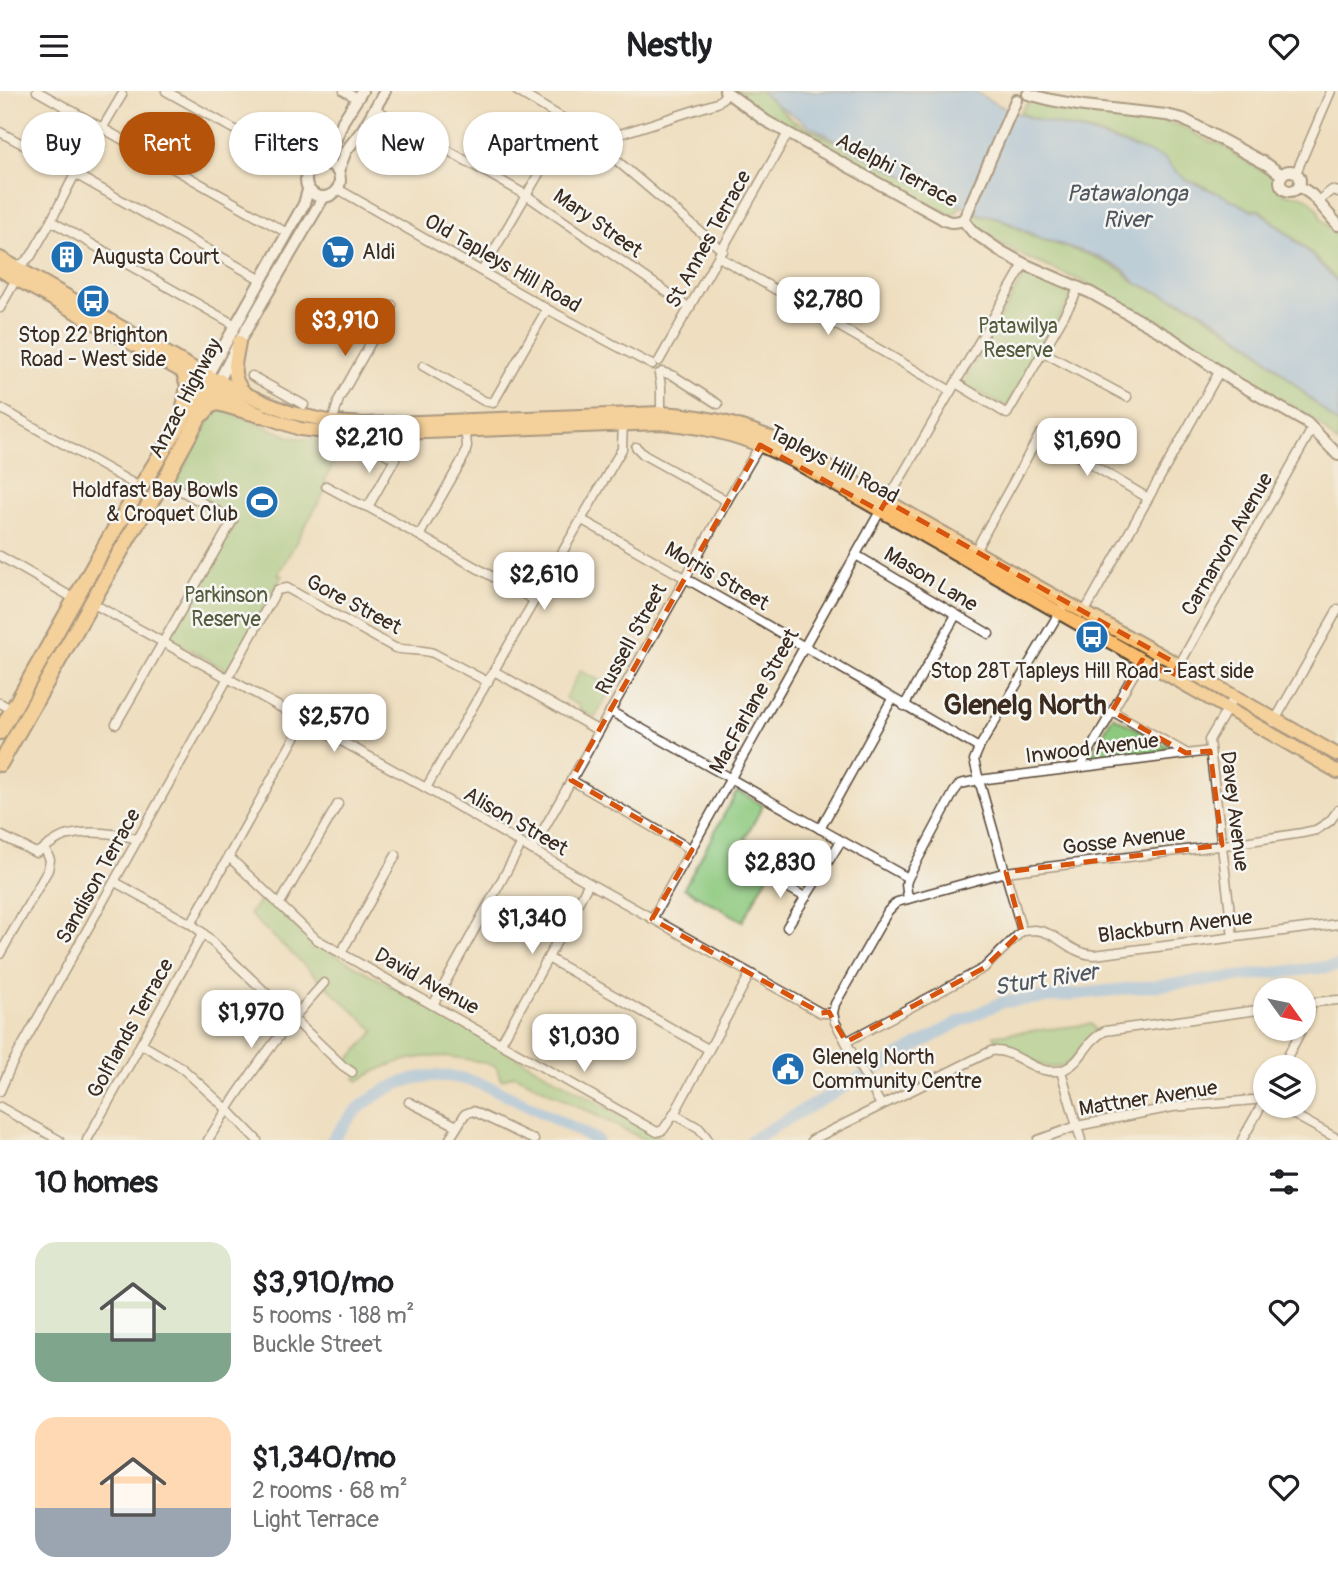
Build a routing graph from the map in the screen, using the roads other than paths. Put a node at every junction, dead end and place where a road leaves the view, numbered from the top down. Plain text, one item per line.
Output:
1 (37, 91) edge
2 (166, 91) edge
3 (344, 91) edge
4 (385, 91) edge
5 (517, 91) edge
6 (1331, 91) edge
7 (123, 92) edge
8 (726, 92) edge
9 (1028, 92) edge
10 (360, 95) edge
11 (532, 95) edge
12 (1013, 99) edge
13 (375, 109) junction
14 (74, 112) edge
15 (555, 112) edge
16 (105, 123) edge
17 (342, 125) edge
18 (229, 126) edge
19 (105, 130) edge
20 (0, 132) edge
21 (623, 133) edge
22 (788, 133) junction
23 (21, 143) edge
24 (342, 161) edge
25 (623, 167) edge
26 (1296, 173) junction
27 (74, 175) edge
28 (77, 175) edge
29 (307, 175) edge
30 (339, 175) edge
31 (538, 175) edge
32 (1282, 175) junction
33 (1299, 186) junction
34 (338, 189) junction
35 (308, 190) junction
36 (1338, 191) edge
37 (526, 195) junction
38 (323, 198) junction
39 (1318, 201) junction
40 (965, 215) junction
41 (51, 221) junction
42 (1338, 225) edge
43 (287, 233) junction
44 (35, 249) junction
45 (721, 254) junction
46 (6, 264) edge
47 (1024, 264) junction
48 (482, 271) junction
49 (31, 276) junction
50 (16, 279) junction
51 (260, 279) junction
52 (1078, 287) junction
53 (392, 305) dead end
54 (0, 308) edge
55 (690, 308) junction
56 (547, 309) junction
57 (235, 325) junction
58 (239, 342) junction
59 (1044, 352) junction
60 (656, 363) junction
61 (423, 366) dead end
62 (1219, 372) junction
63 (184, 373) junction
64 (660, 373) junction
65 (252, 376) dead end
66 (210, 382) junction
67 (954, 387) junction
68 (244, 392) junction
69 (285, 394) junction
70 (1127, 397) dead end
71 (718, 404) dead end
72 (304, 405) dead end
73 (278, 407) junction
74 (0, 408) edge
75 (260, 415) junction
76 (661, 418) junction
77 (622, 419) junction
78 (180, 422) junction
79 (197, 422) junction
80 (465, 425) junction
81 (333, 428) junction
82 (1312, 429) junction
83 (368, 445) dead end
84 (760, 445) junction
85 (636, 447) dead end
86 (1338, 455) edge
87 (164, 481) junction
88 (326, 486) dead end
89 (141, 488) junction
90 (895, 488) dead end
91 (1148, 498) junction
92 (727, 501) junction
93 (883, 506) junction
94 (369, 507) junction
95 (582, 520) junction
96 (420, 534) junction
97 (130, 535) junction
98 (110, 537) junction
99 (103, 550) junction
100 (975, 551) junction
101 (118, 555) junction
102 (856, 555) junction
103 (0, 556) edge
104 (686, 577) junction
105 (280, 588) joint
106 (75, 599) junction
107 (534, 600) junction
108 (92, 603) junction
109 (1062, 607) junction
110 (1338, 609) edge
111 (1084, 613) junction
112 (956, 615) junction
113 (989, 633) dead end
114 (163, 642) junction
115 (804, 646) junction
116 (64, 651) junction
117 (43, 656) junction
118 (1142, 660) junction
119 (1179, 664) junction
120 (54, 669) junction
121 (494, 671) junction
122 (1172, 676) junction
123 (228, 679) junction
124 (488, 682) junction
125 (1235, 696) junction
126 (892, 699) junction
127 (6, 706) edge
128 (904, 706) junction
129 (1227, 710) junction
130 (610, 711) junction
131 (1112, 711) junction
132 (1275, 719) junction
133 (304, 721) junction
134 (116, 724) dead end
135 (599, 731) junction
136 (0, 732) edge
137 (1268, 732) junction
138 (979, 748) junction
139 (1210, 751) junction
140 (1186, 753) junction
141 (1338, 755) edge
142 (0, 764) edge
143 (1080, 767) junction
144 (1338, 772) edge
145 (731, 779) junction
146 (571, 780) junction
147 (979, 780) junction
148 (426, 788) junction
149 (338, 804) dead end
150 (1338, 810) edge
151 (820, 829) junction
152 (0, 835) edge
153 (138, 839) junction
154 (841, 841) junction
155 (522, 845) junction
156 (1222, 845) junction
157 (44, 849) junction
158 (532, 850) junction
159 (692, 850) junction
160 (396, 855) dead end
161 (228, 856) junction
162 (1006, 872) junction
163 (769, 877) dead end
164 (908, 878) junction
165 (115, 882) junction
166 (589, 884) junction
167 (805, 897) junction
168 (908, 899) junction
169 (279, 905) junction
170 (652, 919) junction
171 (191, 924) junction
172 (1338, 924) edge
173 (787, 927) dead end
174 (1022, 931) junction
175 (204, 933) junction
176 (1233, 937) junction
177 (341, 953) junction
178 (0, 954) edge
179 (548, 958) junction
180 (750, 974) junction
181 (324, 983) dead end
182 (1338, 1000) edge
183 (1316, 1002) edge
184 (433, 1005) junction
185 (1253, 1011) edge
186 (834, 1013) junction
187 (292, 1017) junction
188 (846, 1042) junction
189 (501, 1043) junction
190 (141, 1044) junction
191 (708, 1049) junction
192 (1061, 1071) junction
193 (352, 1072) dead end
194 (0, 1091) edge
195 (1253, 1100) edge
196 (409, 1102) dead end
197 (881, 1105) junction
198 (0, 1107) edge
199 (227, 1109) junction
200 (674, 1114) junction
201 (1254, 1118) edge
202 (1300, 1118) edge
203 (457, 1126) junction
204 (1077, 1126) junction
205 (707, 1139) edge
206 (1338, 1139) edge
207 (59, 1140) edge
208 (87, 1140) edge
209 (208, 1140) edge
210 (257, 1140) edge
211 (449, 1140) edge
212 (534, 1140) edge
213 (812, 1140) edge
214 (1038, 1140) edge
215 (1081, 1140) edge
216 (1242, 1140) edge

1 - 14 street
2 - 18 street
3 - 10 street
4 - 13 street
5 - 11 street
6 - 26 street
7 - 16 street
8 - 21 street
8 - 22 street, Adelphi Terrace
9 - 12 street
9 - 32 street
10 - 17 street
11 - 15 street
12 - 40 street
13 - 24 street
13 - 37 street, Mary Street
19 - 43 street
20 - 23 street
22 - 40 street, Adelphi Terrace
22 - 45 street, St Annes Terrace
25 - 45 street
26 - 32 street
26 - 33 street
27 - 41 street
28 - 51 street
29 - 35 street
30 - 34 street
31 - 37 street
32 - 33 street
33 - 39 street
34 - 38 street
34 - 48 street, Old Tapleys Hill Road
35 - 38 street
35 - 43 street, Anzac Highway
36 - 39 street
37 - 48 street
37 - 55 street, Mary Street
38 - 58 street, Anzac Highway
39 - 42 street
40 - 47 street, Adelphi Terrace
41 - 44 street
41 - 57 street
43 - 51 street, Anzac Highway
44 - 46 street
44 - 49 street
45 - 55 street, St Annes Terrace
45 - 67 street
46 - 49 main road
46 - 50 main road
47 - 52 street, Adelphi Terrace
47 - 67 street
48 - 56 street, Old Tapleys Hill Road
49 - 66 main road
50 - 54 street
50 - 63 main road
51 - 57 street, Anzac Highway
52 - 59 street
52 - 62 street, Adelphi Terrace
53 - 81 street
55 - 60 street, St Annes Terrace
56 - 60 street, Old Tapleys Hill Road
56 - 61 street
57 - 66 street, Anzac Highway
58 - 66 street, Anzac Highway
58 - 68 main road
59 - 67 street
59 - 70 street
60 - 64 street
62 - 82 street, Adelphi Terrace
62 - 91 street
63 - 66 main road
63 - 78 highway
64 - 71 street
64 - 76 street
65 - 69 street
66 - 68 main road, Tapleys Hill Road
66 - 75 main road, Tapleys Hill Road
66 - 78 highway, Anzac Highway
66 - 79 highway, Anzac Highway
67 - 90 street
68 - 73 main road, Tapleys Hill Road
69 - 72 street
69 - 73 street
73 - 81 main road, Tapleys Hill Road
74 - 89 street
75 - 79 highway
75 - 81 main road, Tapleys Hill Road
76 - 77 main road, Tapleys Hill Road
76 - 84 main road, Tapleys Hill Road
76 - 93 main road, Tapleys Hill Road
77 - 80 main road, Tapleys Hill Road
77 - 95 street
78 - 89 highway, Anzac Highway
79 - 87 highway, Anzac Highway
80 - 81 main road, Tapleys Hill Road
80 - 96 street
82 - 86 street, Adelphi Terrace
82 - 119 street, Carnarvon Avenue
83 - 94 street
84 - 92 street, Russell Street
84 - 93 main road, Tapleys Hill Road
85 - 92 street
87 - 97 highway, Anzac Highway
87 - 114 street
88 - 94 street
89 - 98 highway, Anzac Highway
91 - 100 street
91 - 111 street
92 - 104 street, Russell Street
93 - 100 main road, Tapleys Hill Road
93 - 102 street, MacFarlane Street
93 - 109 main road, Tapleys Hill Road
94 - 96 street
95 - 104 street, Morris Street
95 - 107 street
96 - 107 street
97 - 98 highway
97 - 101 highway, Anzac Highway
98 - 99 highway, Anzac Highway
99 - 101 highway
99 - 106 highway, Anzac Highway
100 - 109 main road, Tapleys Hill Road
101 - 108 highway, Anzac Highway
102 - 112 street, Mason Lane
102 - 115 street, MacFarlane Street
103 - 106 street
104 - 115 street, Morris Street
104 - 130 street, Russell Street
105 - 123 street, Sandison Terrace
105 - 124 street, Gore Street
106 - 117 highway, Anzac Highway
107 - 121 street
108 - 114 street, Alison Street
108 - 116 highway, Anzac Highway
109 - 111 main road, Tapleys Hill Road
109 - 118 main road, Tapleys Hill Road
109 - 138 street
110 - 132 street
111 - 119 main road, Tapleys Hill Road
112 - 113 street, Mason Lane
112 - 128 street
114 - 123 street, Alison Street
114 - 134 street
115 - 126 street, Morris Street
115 - 145 street, MacFarlane Street
116 - 117 highway
116 - 120 highway, Anzac Highway
117 - 120 highway
117 - 127 highway, Anzac Highway
118 - 122 main road, Tapleys Hill Road
118 - 131 street
119 - 122 street, Carnarvon Avenue
119 - 125 main road, Tapleys Hill Road
120 - 142 highway, Anzac Highway
121 - 124 street
121 - 135 street
122 - 129 main road, Tapleys Hill Road
123 - 133 street, Alison Street
123 - 153 street, Sandison Terrace
124 - 148 street
125 - 129 street, Davey Avenue
125 - 132 main road, Tapleys Hill Road
126 - 128 street, Morris Street
126 - 151 street
127 - 136 highway, Anzac Highway
128 - 138 street, Morris Street
129 - 137 main road, Tapleys Hill Road
129 - 139 street, Davey Avenue
130 - 135 street, Russell Street
130 - 145 street
131 - 140 street
131 - 143 street
132 - 137 street
132 - 141 main road, Tapleys Hill Road
133 - 148 street, Alison Street
133 - 161 street
135 - 146 street, Russell Street
137 - 144 main road, Tapleys Hill Road
138 - 147 street
139 - 140 street, Inwood Avenue
139 - 156 street, Davey Avenue
140 - 143 street, Inwood Avenue
143 - 147 street, Inwood Avenue
145 - 151 street
145 - 159 street, MacFarlane Street
146 - 158 street, Russell Street
146 - 159 street
147 - 162 street
147 - 164 street
148 - 155 street, Alison Street
149 - 169 street
150 - 156 street, Gosse Avenue
151 - 154 street
152 - 157 street
153 - 157 street
153 - 165 street, Sandison Terrace
154 - 164 street
154 - 167 street
155 - 158 street, Alison Street
155 - 184 street
156 - 162 street, Gosse Avenue
156 - 176 street, Davey Avenue
157 - 178 street
158 - 166 street, Alison Street
159 - 170 street, MacFarlane Street
160 - 177 street
161 - 169 street, David Avenue
161 - 171 street
162 - 168 street, Gosse Avenue
162 - 174 street
163 - 167 street
164 - 168 street
165 - 171 street
165 - 194 street, Sandison Terrace
166 - 170 street, Alison Street
166 - 179 street
167 - 173 street
168 - 186 street
169 - 177 street, David Avenue
170 - 180 street, Alison Street
171 - 175 street
172 - 176 street, Blackburn Avenue
174 - 176 street, Blackburn Avenue
174 - 188 street
175 - 187 street
175 - 190 street, Golflands Terrace
177 - 184 street, David Avenue
179 - 189 street
179 - 191 street
180 - 186 street, Alison Street
180 - 191 street
181 - 187 street
182 - 183 street
184 - 189 street, David Avenue
185 - 192 street
186 - 188 street
187 - 193 street
187 - 199 street
188 - 197 street
189 - 200 street, David Avenue
190 - 199 street
190 - 208 street, Golflands Terrace
191 - 200 street
192 - 197 street
192 - 204 street
195 - 204 street, Mattner Avenue
196 - 203 street
197 - 213 street
198 - 207 street
199 - 209 street
199 - 210 street
200 - 205 street
201 - 216 street
202 - 206 street
203 - 211 street
203 - 212 street
204 - 214 street, Mattner Avenue
204 - 215 street

